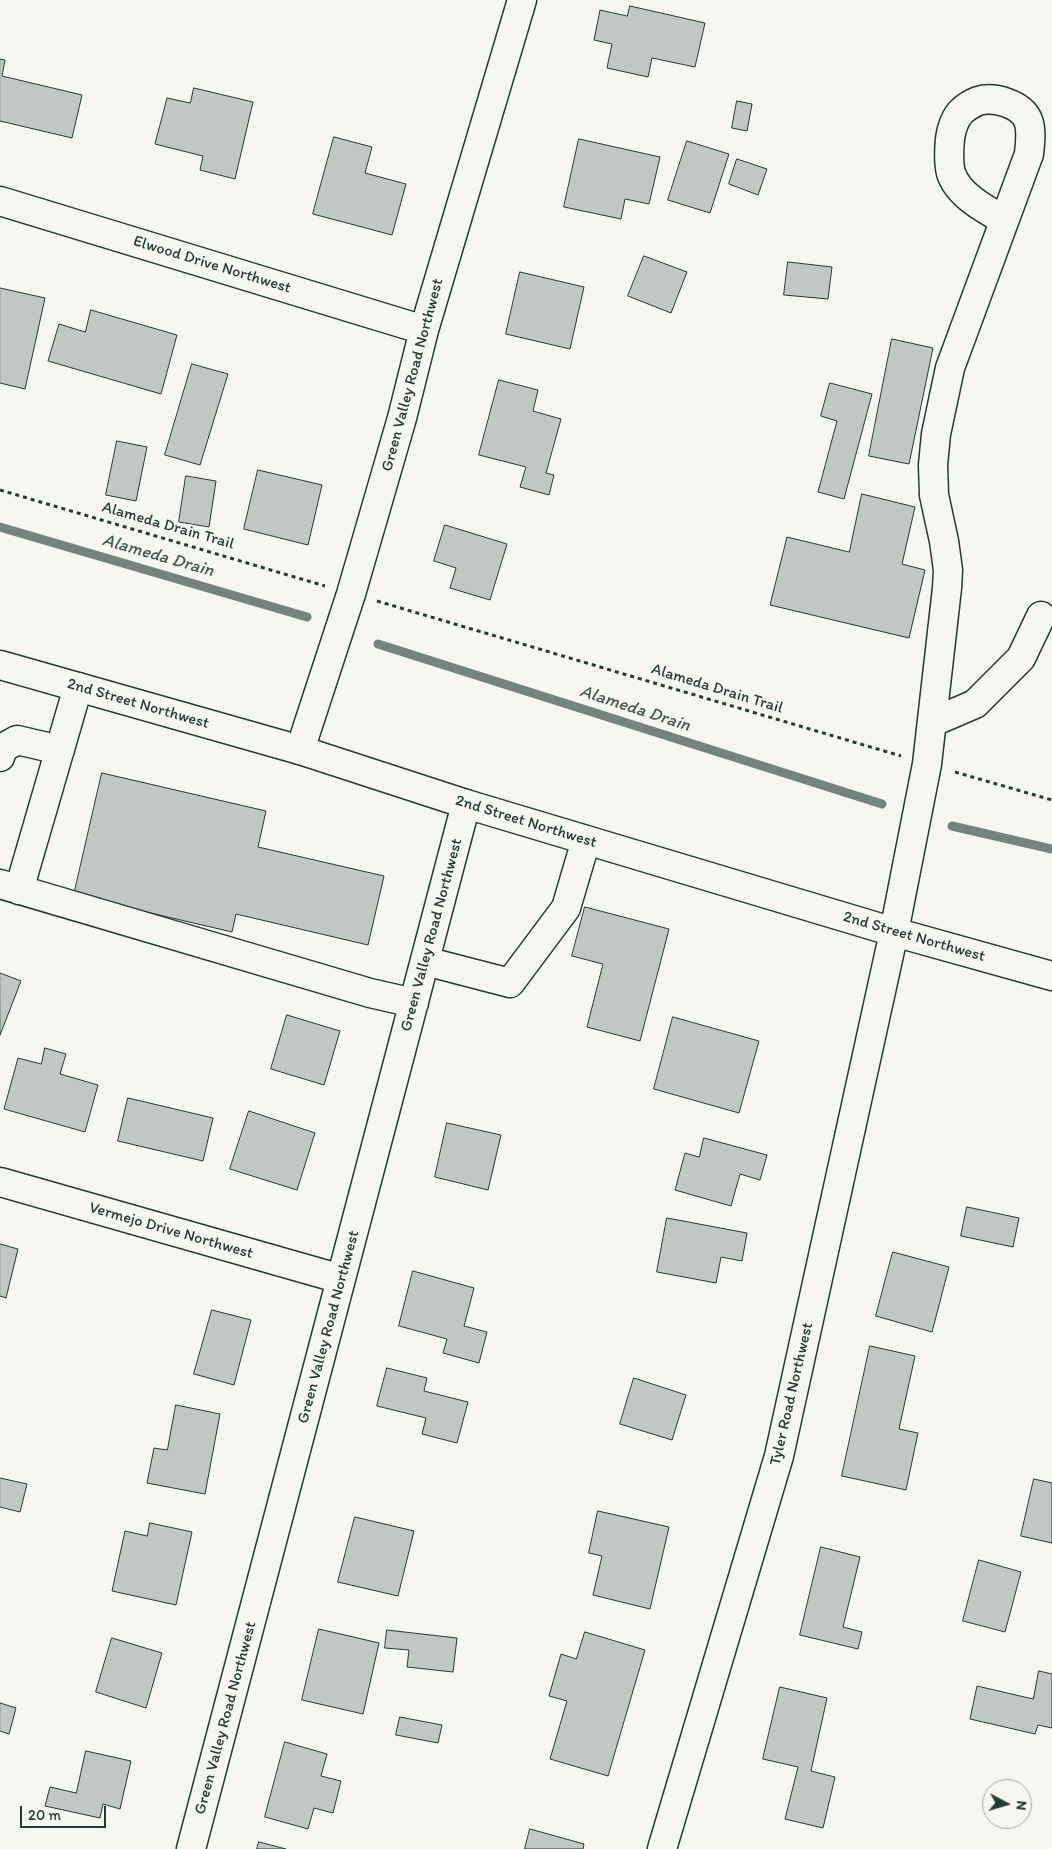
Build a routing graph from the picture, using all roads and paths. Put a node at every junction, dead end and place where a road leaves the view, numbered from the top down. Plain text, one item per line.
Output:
1 (522, 0) edge
2 (0, 201) edge
3 (1004, 220) dead end
4 (424, 330) junction
5 (0, 490) edge
6 (328, 587) dead end
7 (376, 601) dead end
8 (1041, 616) dead end
9 (0, 665) edge
10 (78, 687) junction
11 (932, 722) junction
12 (60, 750) junction
13 (300, 750) junction
14 (0, 757) edge
15 (927, 764) junction
16 (1052, 800) edge
17 (466, 804) junction
18 (586, 840) junction
19 (10, 887) edge
20 (894, 932) junction
21 (425, 961) junction
22 (1052, 976) edge
23 (414, 1003) junction
24 (0, 1182) edge
25 (341, 1279) junction
26 (191, 1849) edge
27 (662, 1849) edge

1 - 4 street, Green Valley Road Northwest
2 - 4 street, Elwood Drive Northwest
3 - 11 street, Tyler Road Northwest
4 - 13 street, Green Valley Road Northwest
5 - 6 path, Alameda Drain Trail
7 - 15 path, Alameda Drain Trail
8 - 11 street
9 - 10 street, 2nd Street Northwest
10 - 12 street
10 - 13 street, 2nd Street Northwest
11 - 15 street, Tyler Road Northwest
12 - 14 street
12 - 19 street
13 - 17 street, 2nd Street Northwest
15 - 16 path, Alameda Drain Trail
15 - 20 street, Tyler Road Northwest
17 - 18 street, 2nd Street Northwest
17 - 21 street, Green Valley Road Northwest
18 - 20 street, 2nd Street Northwest
18 - 21 street
19 - 23 street
20 - 22 street, 2nd Street Northwest
20 - 27 street, Tyler Road Northwest
21 - 23 street, Green Valley Road Northwest
23 - 25 street, Green Valley Road Northwest
24 - 25 street, Vermejo Drive Northwest
25 - 26 street, Green Valley Road Northwest

